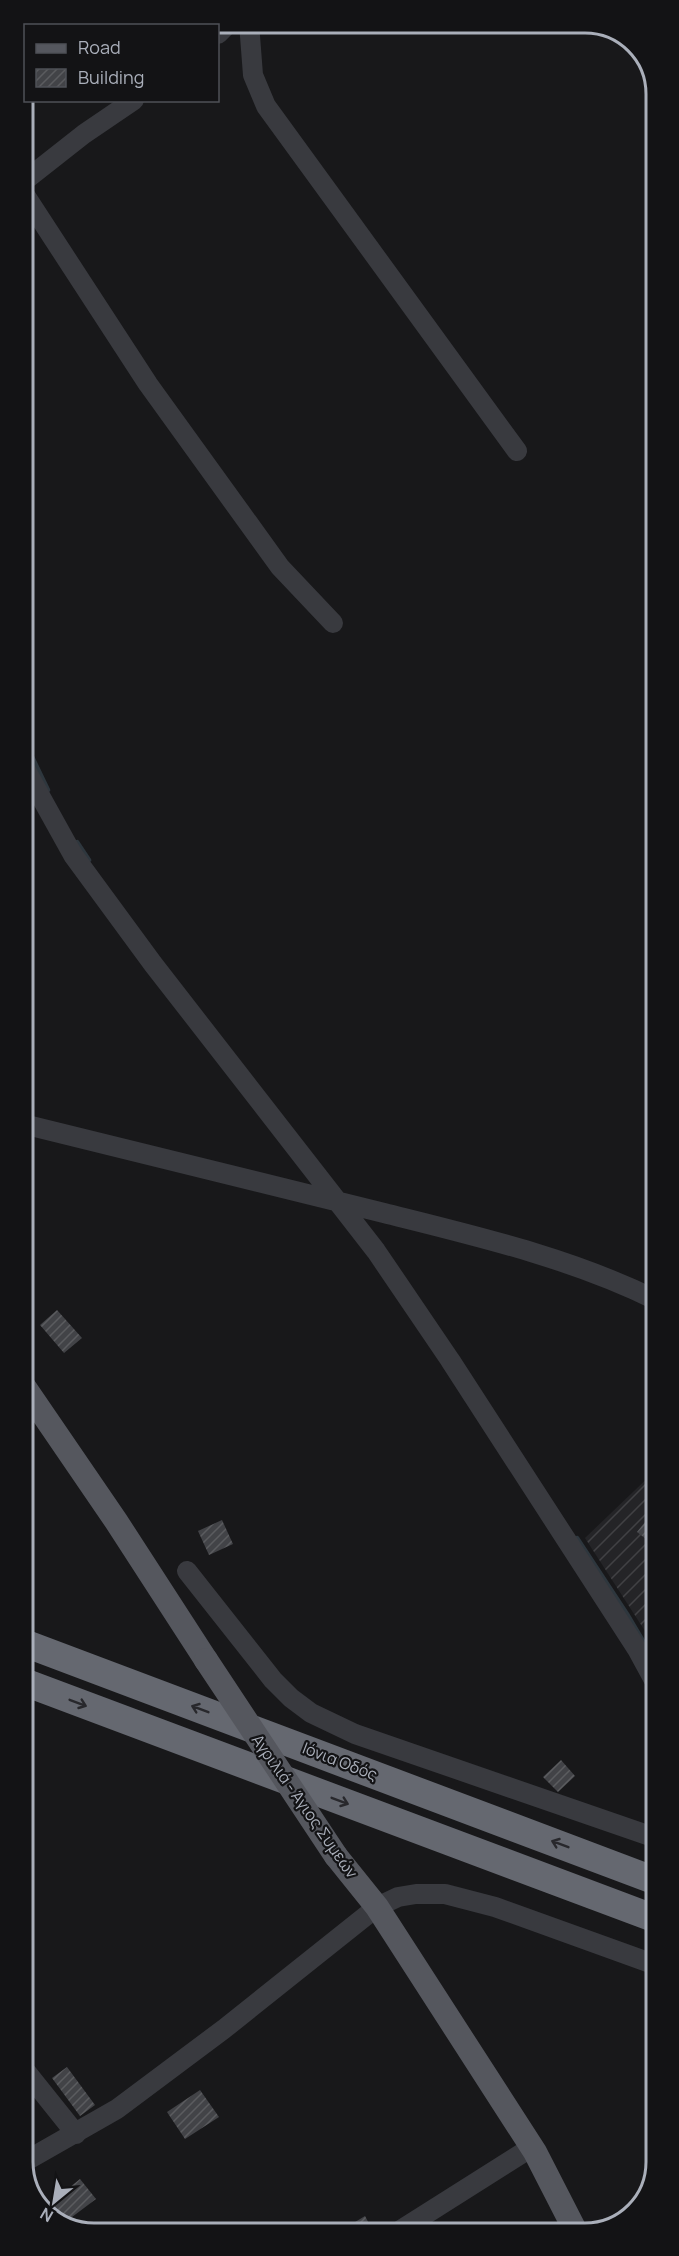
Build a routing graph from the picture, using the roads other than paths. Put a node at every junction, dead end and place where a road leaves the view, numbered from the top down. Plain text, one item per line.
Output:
1 (250, 33) edge
2 (131, 102) edge
3 (33, 173) edge
4 (33, 209) edge
5 (518, 451) dead end
6 (333, 623) dead end
7 (33, 783) edge
8 (33, 1126) edge
9 (338, 1202) junction
10 (646, 1295) edge
11 (33, 1400) edge
12 (187, 1571) dead end
13 (33, 1646) edge
14 (646, 1666) edge
15 (33, 1685) edge
16 (646, 1835) edge
17 (646, 1877) edge
18 (377, 1907) junction
19 (646, 1915) edge
20 (646, 1961) edge
21 (33, 2080) edge
22 (76, 2134) junction
23 (532, 2147) junction
24 (33, 2158) edge
25 (412, 2223) edge
26 (571, 2223) edge

1 - 5 street
2 - 3 street
4 - 6 street
7 - 9 street
8 - 9 street
9 - 10 street
9 - 14 street
11 - 18 main road, Αγριλιά - Άγιος Συμεών, bridge
12 - 16 street
17 -> 13 highway, Ιόνια Οδός
15 -> 19 highway
18 - 20 street
18 - 22 street
18 - 23 main road, Αγριλιά - Άγιος Συμεών
21 - 22 street
22 - 24 street
23 - 25 street
23 - 26 main road, Αγριλιά - Άγιος Συμεών

